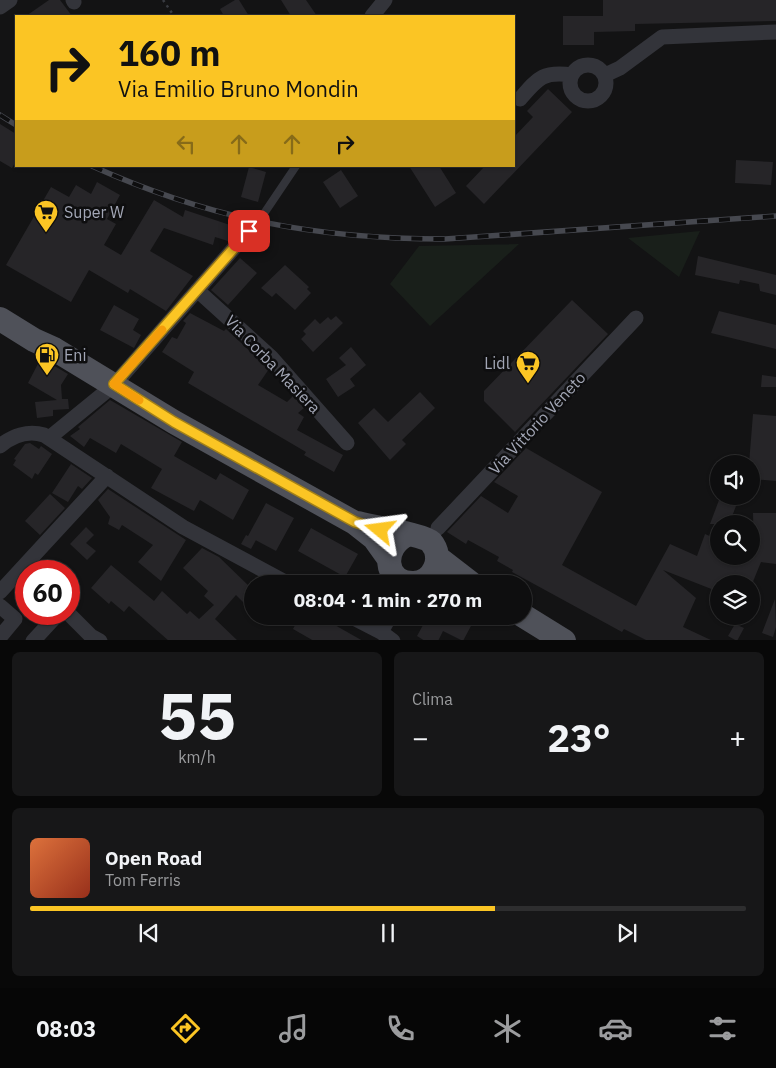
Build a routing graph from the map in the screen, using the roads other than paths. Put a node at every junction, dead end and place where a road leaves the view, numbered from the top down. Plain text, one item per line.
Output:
1 (10, 0) edge
2 (385, 0) edge
3 (0, 7) edge
4 (373, 15) edge
5 (776, 32) edge
6 (572, 75) junction
7 (605, 75) junction
8 (517, 100) edge
9 (295, 167) edge
10 (263, 215) road end
11 (249, 231) road end
12 (197, 290) junction
13 (0, 308) edge
14 (636, 318) dead end
15 (0, 320) edge
16 (54, 349) junction
17 (114, 384) junction
18 (49, 438) junction
19 (347, 443) dead end
20 (0, 446) edge
21 (107, 476) junction
22 (355, 522) junction
23 (428, 541) junction
24 (272, 575) edge
25 (405, 575) edge
26 (406, 575) edge
27 (414, 575) edge
28 (463, 575) edge
29 (0, 592) edge
30 (0, 606) edge
31 (532, 621) edge
32 (47, 625) edge
33 (80, 625) edge
34 (367, 625) edge
35 (387, 636) edge
36 (0, 637) edge
37 (33, 640) edge
38 (100, 640) edge
39 (564, 640) edge

1 - 3 street
2 - 4 street
5 - 7 street
6 - 7 street
6 - 7 street
6 - 8 street
9 - 10 lane
11 - 12 street
12 - 17 street
12 - 19 street, Via Corba Masiera
13 - 16 main road
14 - 23 street, Via Vittorio Veneto
15 - 16 main road
16 - 17 main road
17 - 18 street
17 - 22 main road
18 - 20 street
18 - 21 street
21 - 24 street
21 - 29 street
22 - 23 main road
22 - 25 main road
23 - 26 main road, Via Vittorio Veneto
23 - 27 main road, Via Vittorio Veneto
23 - 28 main road
30 - 36 street
31 - 39 main road
32 - 37 street
33 - 38 street
34 - 35 street

